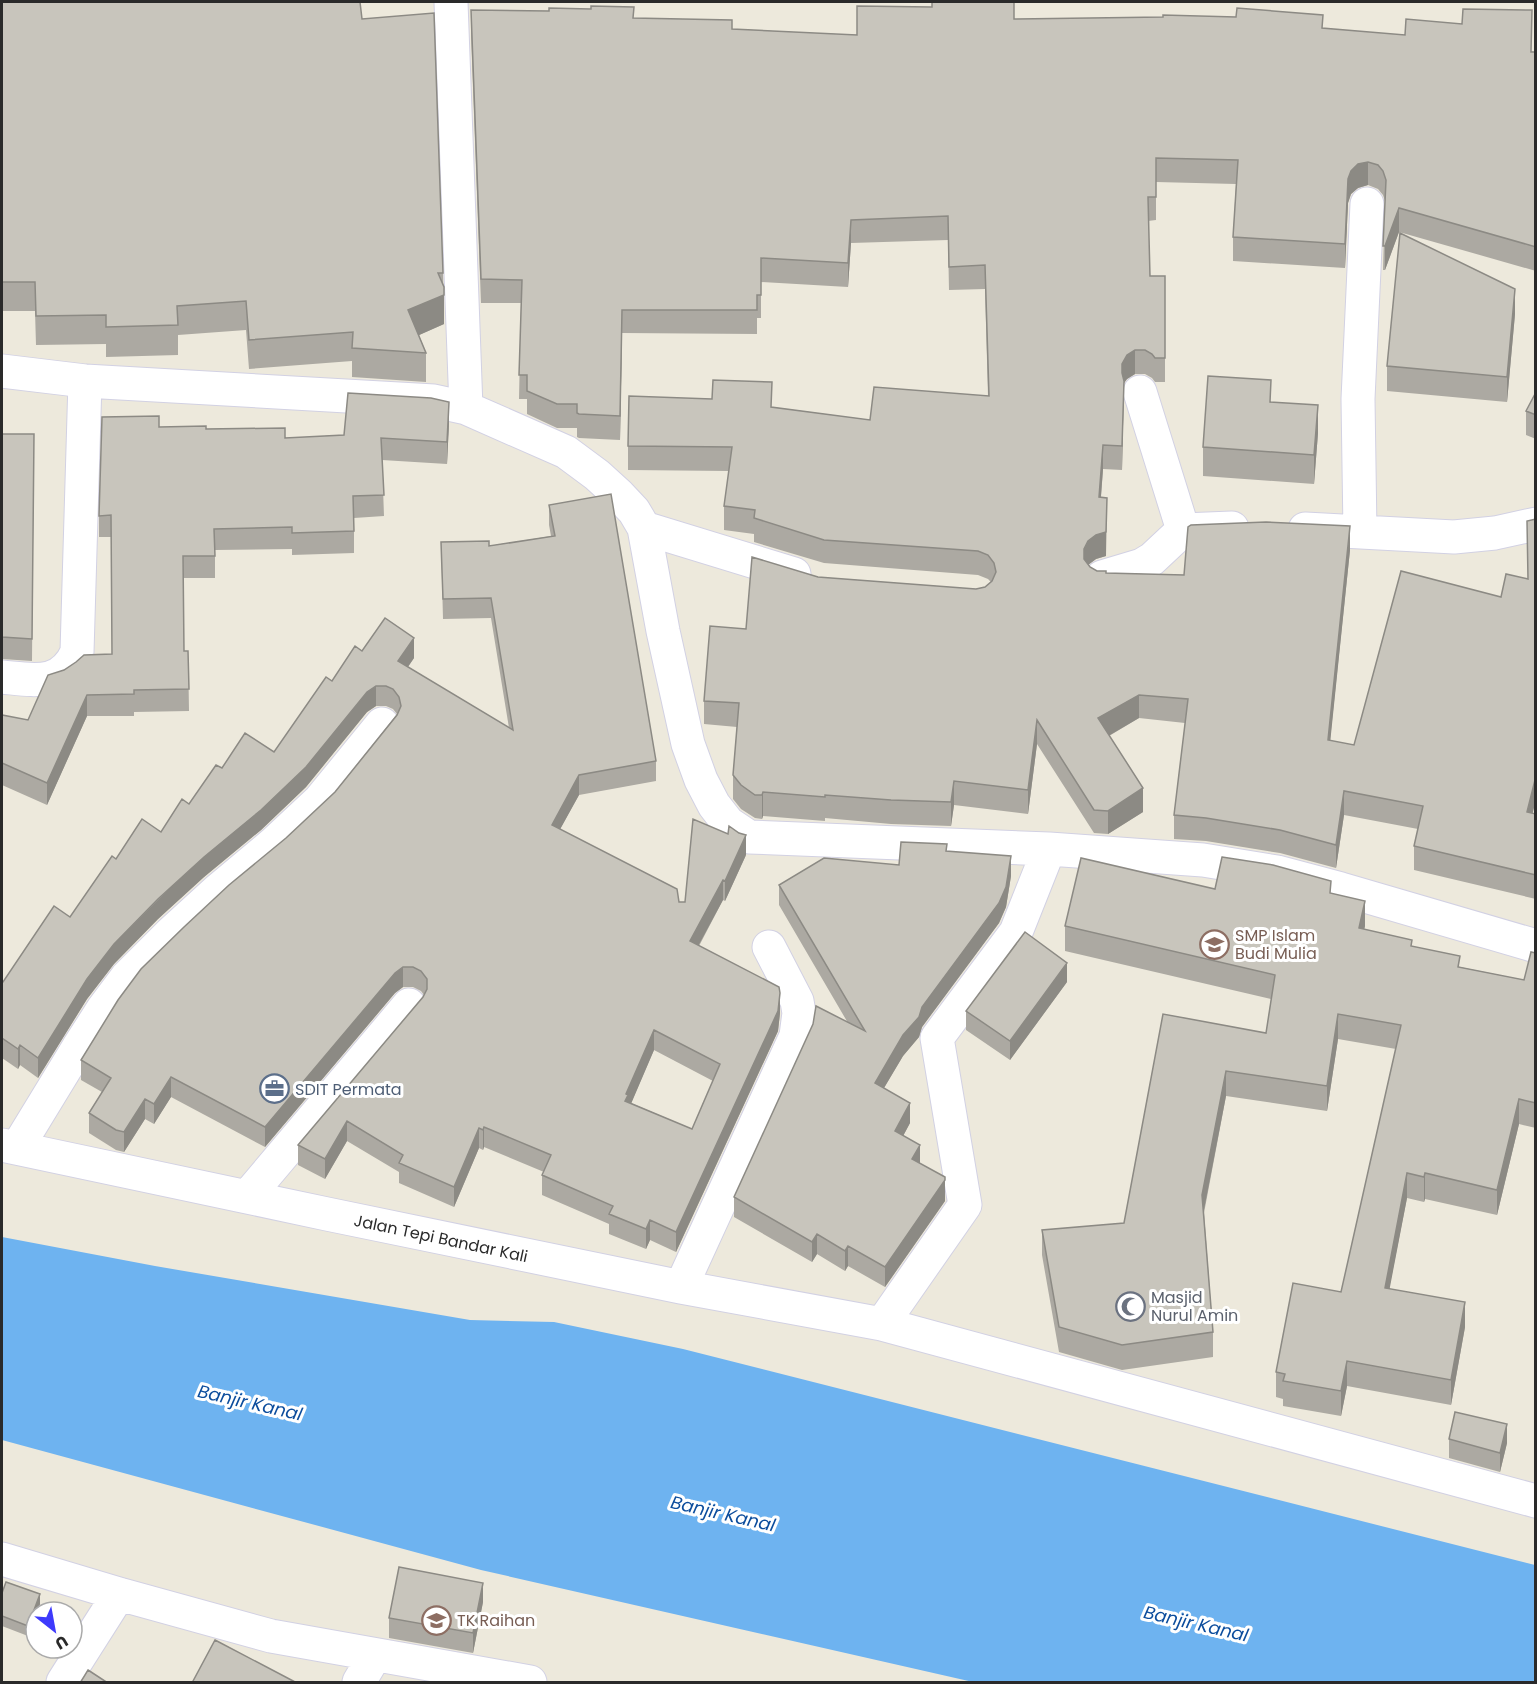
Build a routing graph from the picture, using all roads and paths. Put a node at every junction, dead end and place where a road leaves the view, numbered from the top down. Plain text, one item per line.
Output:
1 (451, 2) edge
2 (1367, 204) dead end
3 (2, 371) edge
4 (85, 381) junction
5 (1140, 392) dead end
6 (466, 408) junction
7 (1536, 525) edge
8 (644, 528) junction
9 (1183, 531) junction
10 (1360, 532) junction
11 (1102, 577) edge
12 (820, 582) edge
13 (2, 677) edge
14 (382, 724) dead end
15 (1049, 849) junction
16 (1536, 946) edge
17 (769, 947) dead end
18 (409, 1005) dead end
19 (9, 1147) edge
20 (247, 1197) junction
21 (681, 1287) junction
22 (882, 1324) junction
23 (1536, 1500) edge
24 (2, 1559) edge
25 (119, 1594) junction
26 (367, 1669) edge
27 (63, 1683) edge
28 (531, 1683) edge

1 - 6 street
2 - 10 street
3 - 4 street
4 - 6 street
4 - 13 street
5 - 9 street
6 - 8 street
7 - 10 street
8 - 12 street
8 - 15 street
9 - 10 street
9 - 11 street
14 - 19 street
15 - 16 street
15 - 22 street
17 - 21 street
18 - 20 street
19 - 20 street, Jalan Tepi Bandar Kali
20 - 21 street, Jalan Tepi Bandar Kali
21 - 22 street, Jalan Tepi Bandar Kali
22 - 23 street, Jalan Tepi Bandar Kali
24 - 25 street
25 - 26 street
25 - 27 street
26 - 28 street

